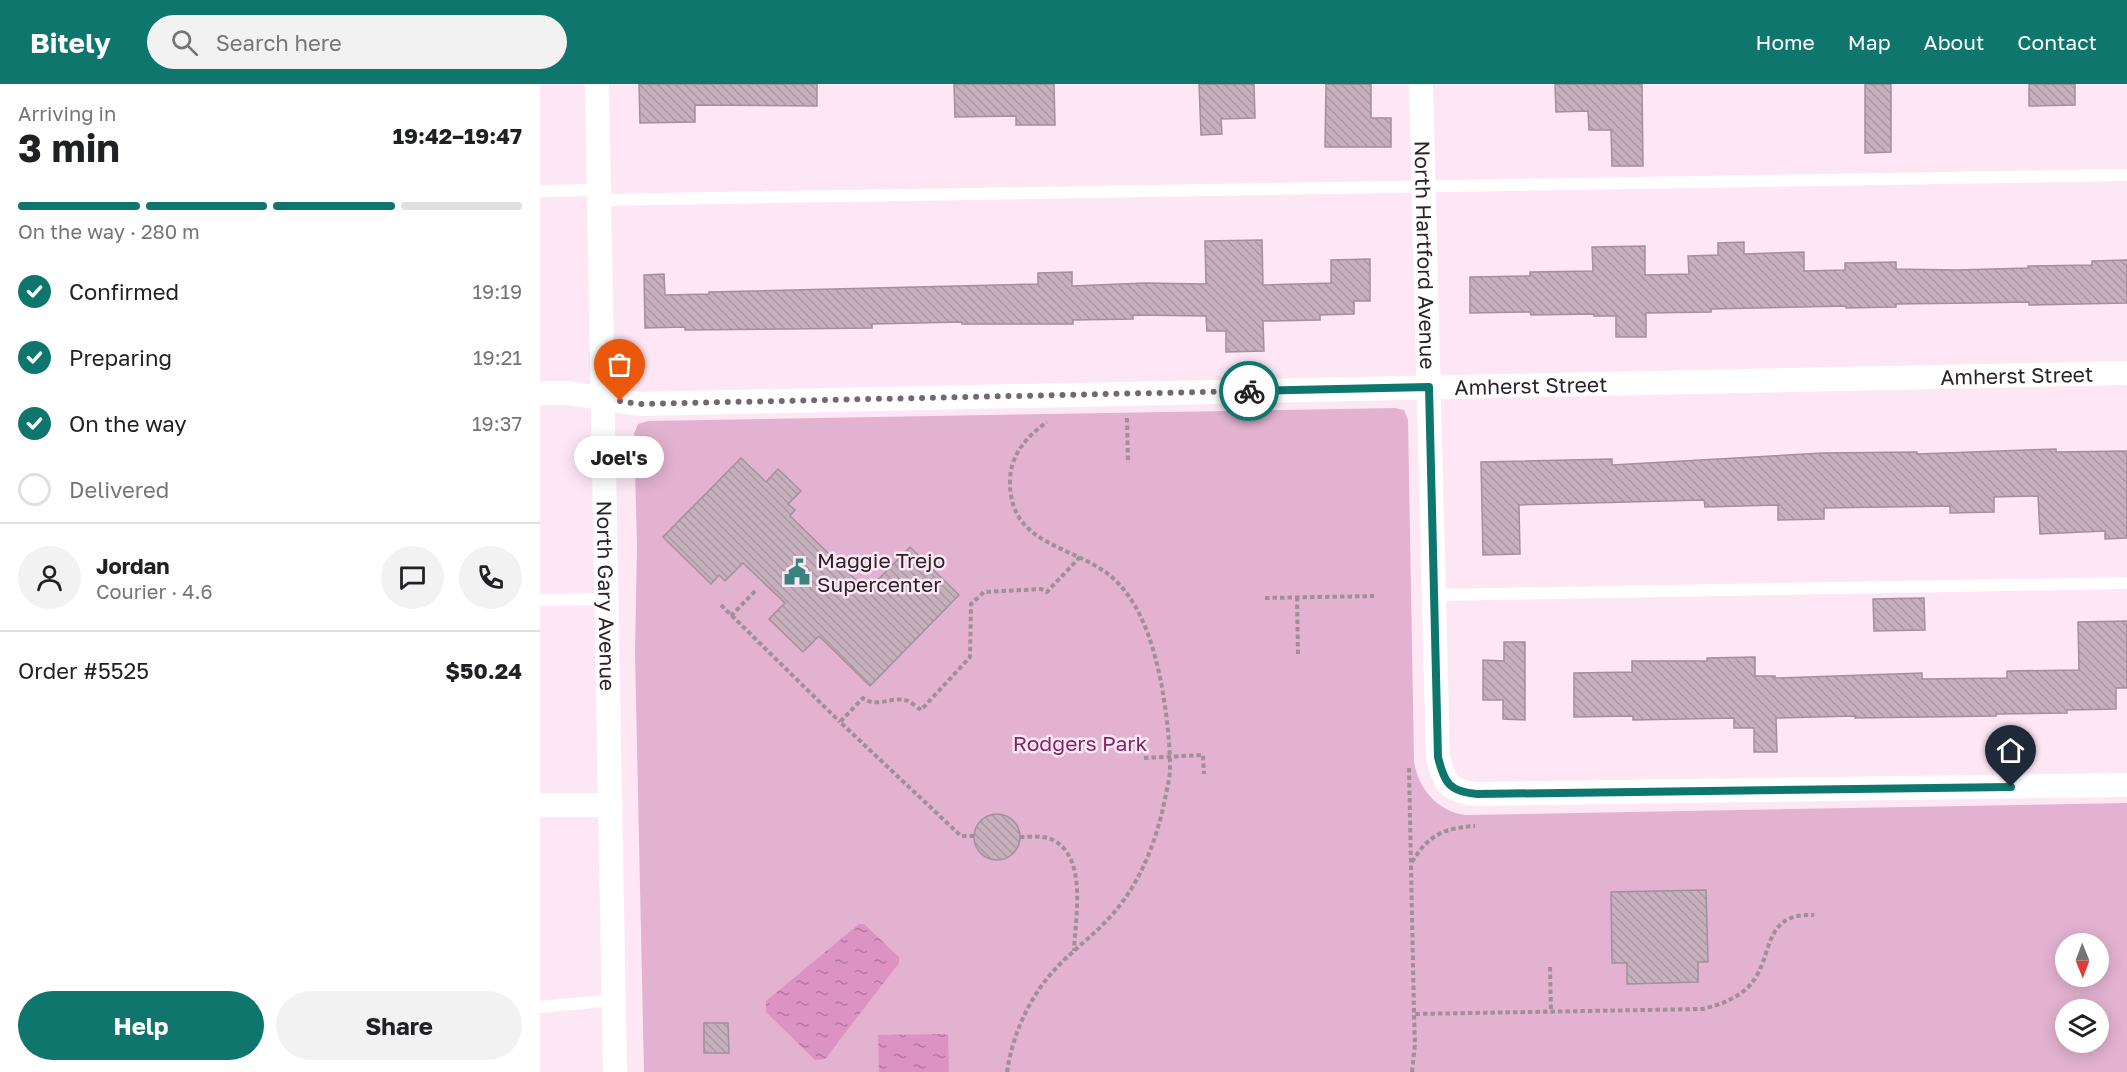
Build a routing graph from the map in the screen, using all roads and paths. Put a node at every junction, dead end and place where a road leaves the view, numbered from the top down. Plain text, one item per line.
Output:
1 (597, 84) edge
2 (1421, 84) edge
3 (2127, 175) edge
4 (1423, 186) junction
5 (540, 191) edge
6 (599, 195) junction
7 (2127, 373) edge
8 (1429, 387) junction
9 (540, 393) edge
10 (603, 399) junction
11 (1127, 418) dead end
12 (1049, 420) dead end
13 (1128, 462) dead end
14 (1080, 557) junction
15 (2127, 583) edge
16 (755, 591) dead end
17 (1434, 594) junction
18 (1374, 596) dead end
19 (1298, 597) junction
20 (1265, 598) dead end
21 (607, 599) junction
22 (540, 600) edge
23 (721, 605) dead end
24 (731, 616) junction
25 (1298, 654) dead end
26 (840, 722) junction
27 (1170, 757) junction
28 (1144, 758) dead end
29 (1409, 768) dead end
30 (1204, 774) dead end
31 (2127, 785) edge
32 (540, 805) edge
33 (611, 805) junction
34 (1475, 826) dead end
35 (974, 837) dead end
36 (1020, 837) dead end
37 (1411, 863) junction
38 (1814, 915) dead end
39 (1074, 951) junction
40 (1550, 967) dead end
41 (614, 1000) junction
42 (540, 1007) edge
43 (1551, 1012) junction
44 (1414, 1014) junction
45 (615, 1072) edge
46 (1007, 1072) edge
47 (1412, 1072) edge

1 - 6 street, North Gary Avenue
2 - 4 street, North Hartford Avenue
3 - 4 lane
4 - 6 lane
4 - 8 street, North Hartford Avenue
5 - 6 lane
6 - 10 street, North Gary Avenue
7 - 8 street, Amherst Street
8 - 10 street, Amherst Street
8 - 17 street, North Hartford Avenue
9 - 10 street, Amherst Street
10 - 21 street, North Gary Avenue
11 - 13 path
12 - 14 path
14 - 26 path
14 - 27 path
15 - 17 lane
16 - 24 path
17 - 31 street, North Hartford Avenue
18 - 19 path
19 - 20 path
19 - 25 path
21 - 22 lane
21 - 33 street, North Gary Avenue
23 - 24 path
24 - 26 path
26 - 35 path
27 - 28 path
27 - 30 path
27 - 39 path
29 - 37 path
32 - 33 street
33 - 41 street, North Gary Avenue
34 - 37 path
36 - 39 path
37 - 44 path
38 - 43 path
39 - 46 path
40 - 43 path
41 - 42 lane
41 - 45 street, North Gary Avenue
43 - 44 path
44 - 47 path

